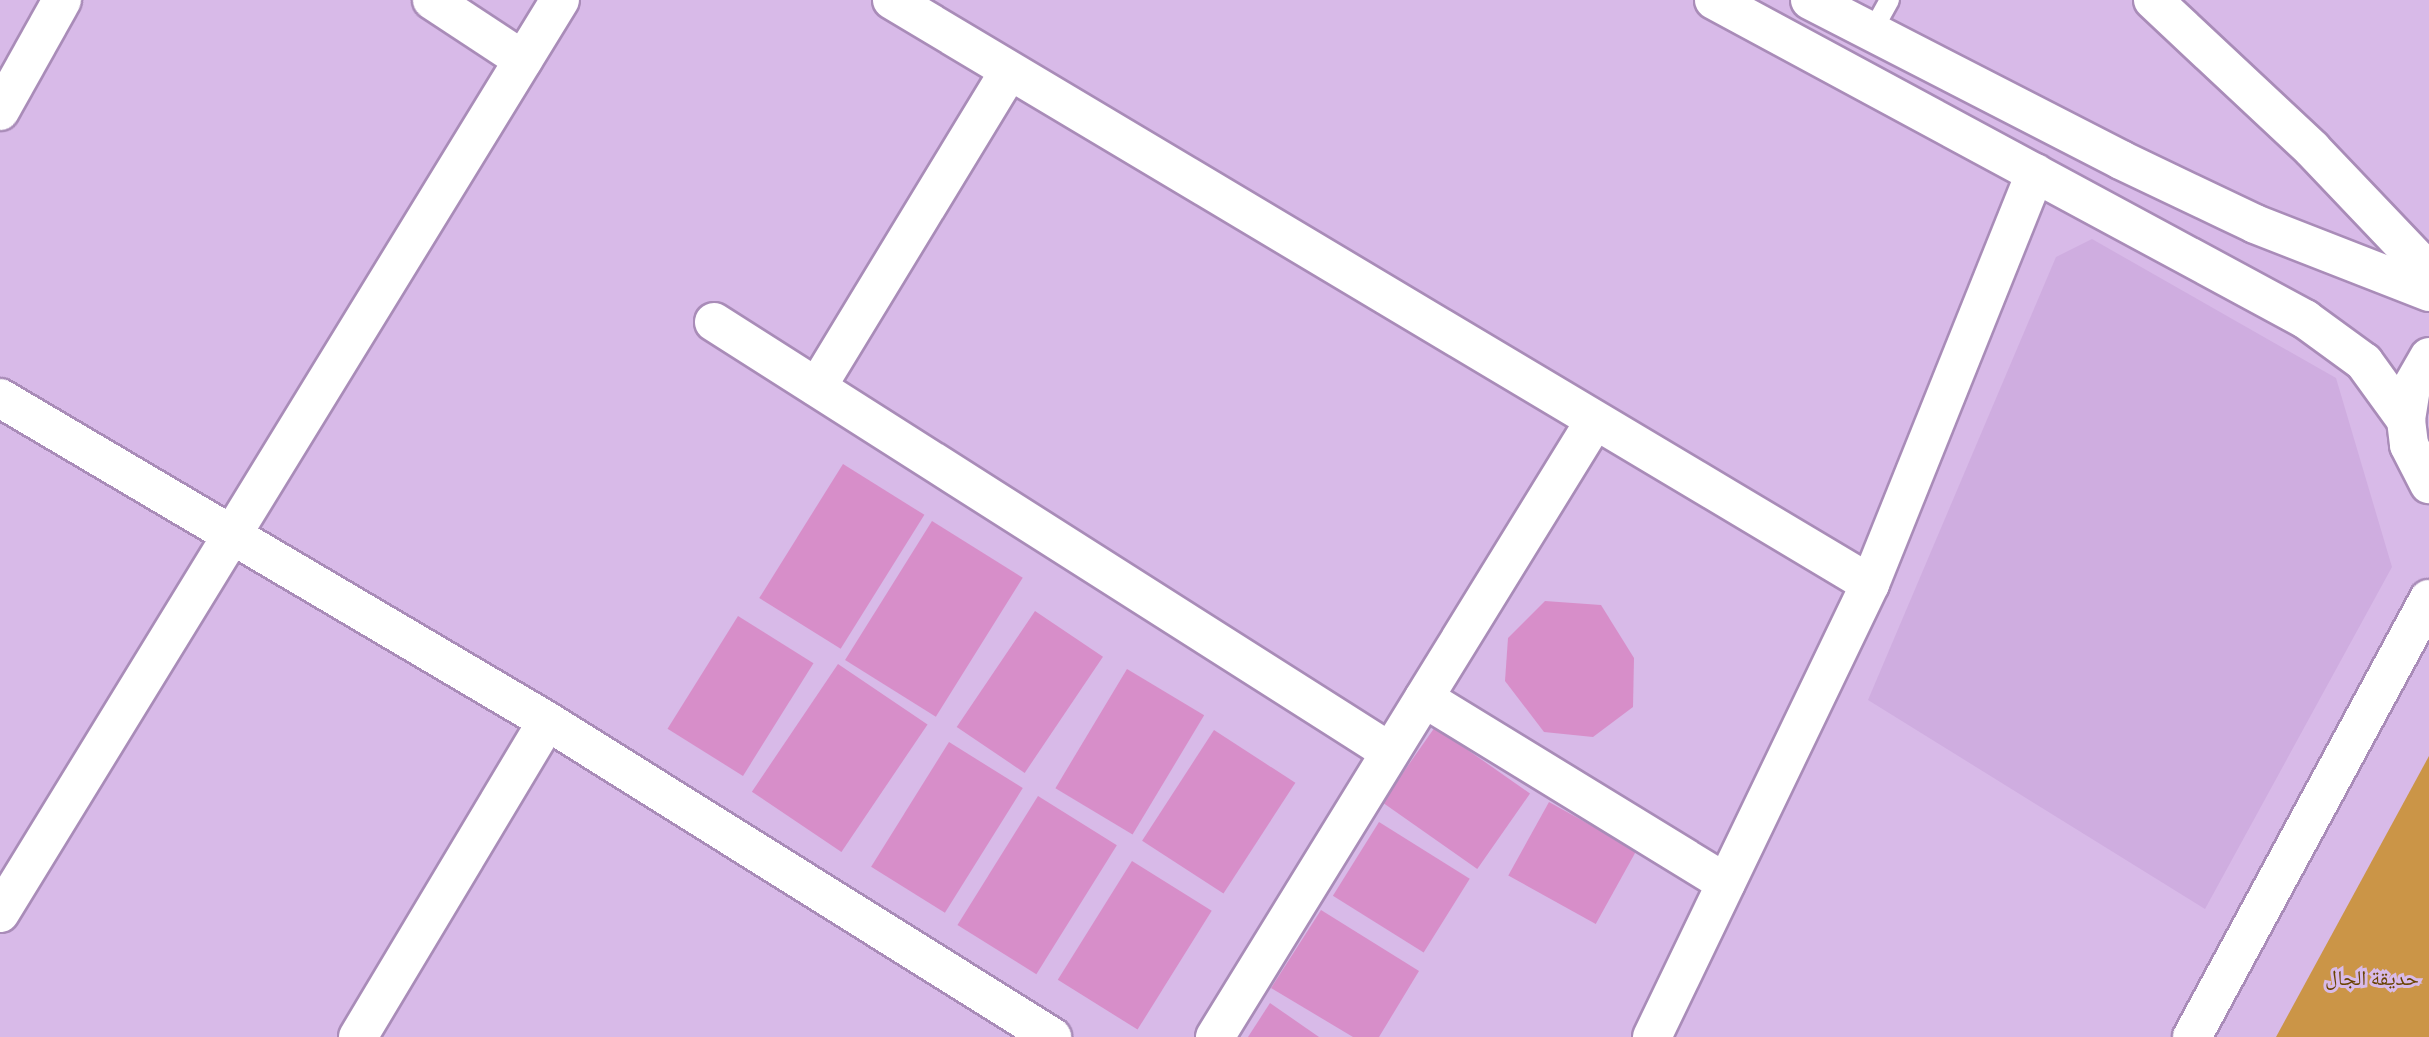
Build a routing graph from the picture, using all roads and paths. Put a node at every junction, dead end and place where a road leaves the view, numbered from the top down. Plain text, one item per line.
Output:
1 (62, 0) edge
2 (432, 0) edge
3 (560, 0) edge
4 (892, 0) edge
5 (1714, 0) edge
6 (1810, 0) edge
7 (2153, 0) edge
8 (1880, 16) edge
9 (523, 60) junction
10 (1007, 74) junction
11 (0, 111) edge
12 (2035, 173) junction
13 (2429, 272) edge
14 (2429, 292) edge
15 (714, 322) dead end
16 (2429, 357) edge
17 (817, 387) junction
18 (0, 398) edge
19 (2406, 420) junction
20 (1594, 422) junction
21 (2429, 484) edge
22 (232, 534) junction
23 (1870, 584) junction
24 (2429, 598) edge
25 (1424, 698) junction
26 (547, 721) junction
27 (1390, 752) junction
28 (1726, 883) junction
29 (0, 913) edge
30 (358, 1037) edge
31 (1052, 1037) edge
32 (1214, 1037) edge
33 (1652, 1037) edge
34 (2192, 1037) edge

1 - 11 street
2 - 9 street
3 - 9 street
4 - 10 street
5 - 12 street
6 - 8 street
7 - 13 street
8 - 14 street
9 - 22 street
10 - 17 street
10 - 20 street
12 - 19 street
12 - 23 street
15 - 17 street
16 - 19 street
17 - 27 street
18 - 22 street
19 - 21 street
20 - 23 street
20 - 25 street
22 - 26 street
22 - 29 street
23 - 28 street
24 - 34 street
25 - 27 street
25 - 28 street
26 - 30 street
26 - 31 street
27 - 32 street
28 - 33 street

